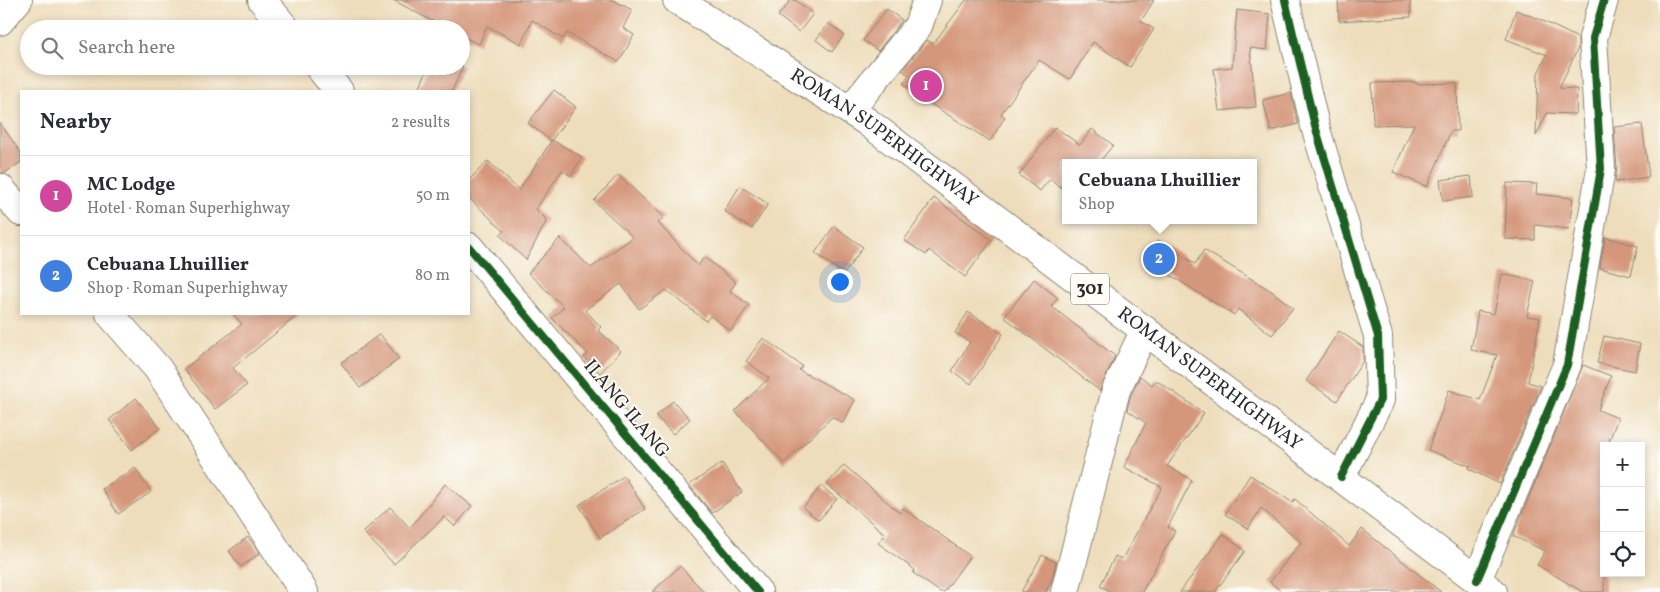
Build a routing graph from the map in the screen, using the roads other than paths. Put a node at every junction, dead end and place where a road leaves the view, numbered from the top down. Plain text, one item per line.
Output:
1 (18, 0) edge
2 (262, 0) edge
3 (676, 0) edge
4 (927, 0) edge
5 (1285, 0) edge
6 (1604, 0) edge
7 (279, 20) edge
8 (0, 21) edge
9 (326, 75) edge
10 (338, 90) edge
11 (850, 110) junction
12 (0, 188) edge
13 (20, 211) edge
14 (470, 248) edge
15 (111, 315) edge
16 (1145, 330) junction
17 (1341, 478) junction
18 (1485, 586) edge
19 (304, 592) edge
20 (758, 592) edge
21 (1065, 592) edge

1 - 8 street
2 - 7 street
3 - 11 street, ROMAN SUPERHIGHWAY / 301
4 - 11 street
5 - 17 street
6 - 18 street
9 - 10 street
11 - 16 street, ROMAN SUPERHIGHWAY / 301
12 - 13 street
14 - 20 street, ILANG ILANG
15 - 19 street
16 - 17 street, ROMAN SUPERHIGHWAY / 301
16 - 21 street
17 - 18 street, ROMAN SUPERHIGHWAY / 301

